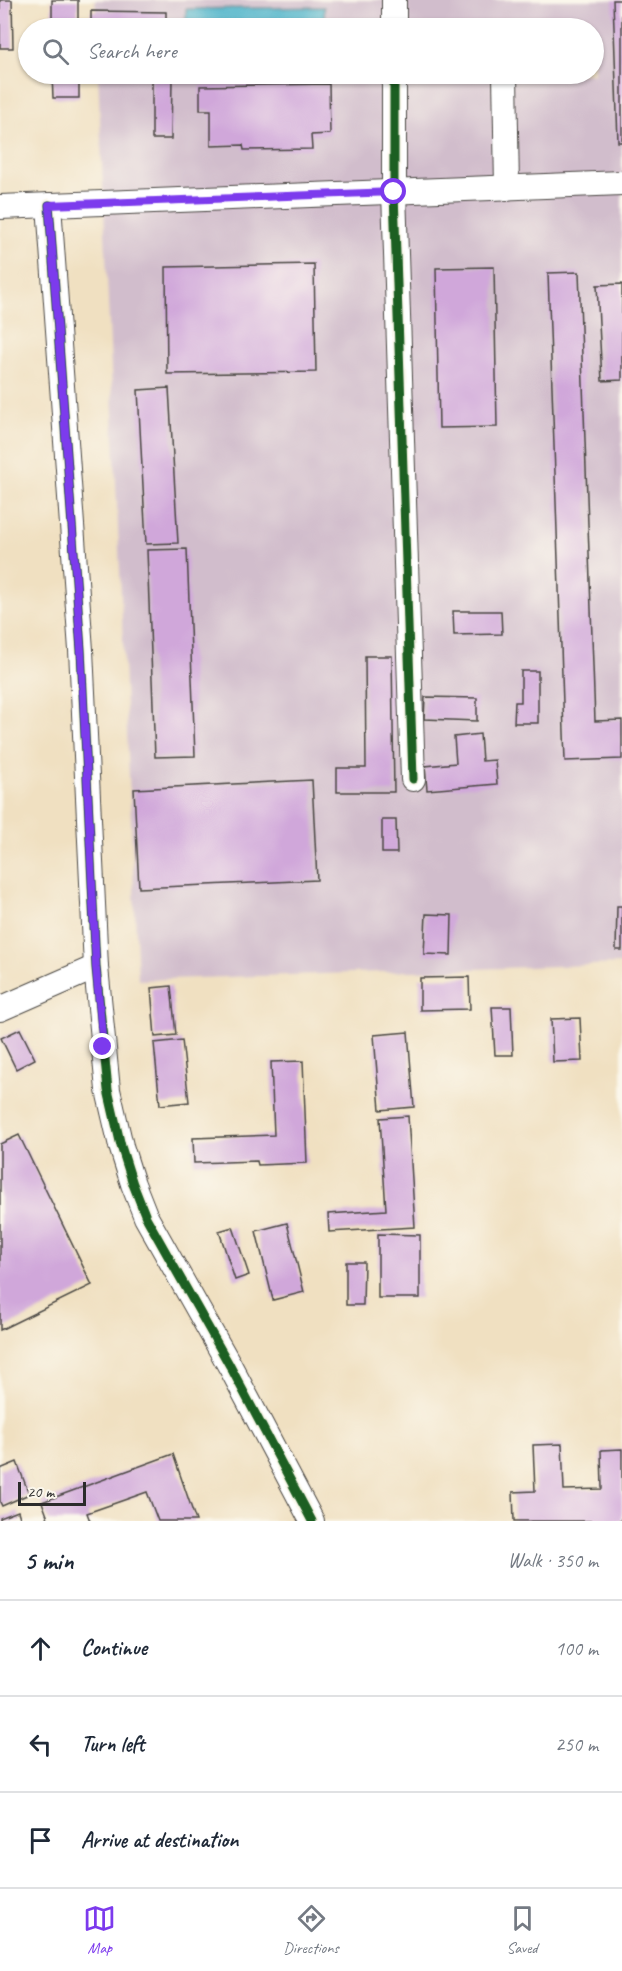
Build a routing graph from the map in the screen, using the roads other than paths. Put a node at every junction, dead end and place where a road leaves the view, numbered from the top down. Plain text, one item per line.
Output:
1 (394, 0) edge
2 (394, 18) edge
3 (394, 84) edge
4 (505, 84) edge
5 (622, 183) edge
6 (507, 188) junction
7 (394, 192) junction
8 (49, 205) junction
9 (0, 207) edge
10 (413, 779) dead end
11 (96, 967) junction
12 (0, 1009) edge
13 (312, 1521) edge

1 - 2 street
3 - 7 street
4 - 6 street
5 - 6 street
6 - 7 street
7 - 8 street
7 - 10 street
8 - 9 street
8 - 11 street
11 - 12 street
11 - 13 street

